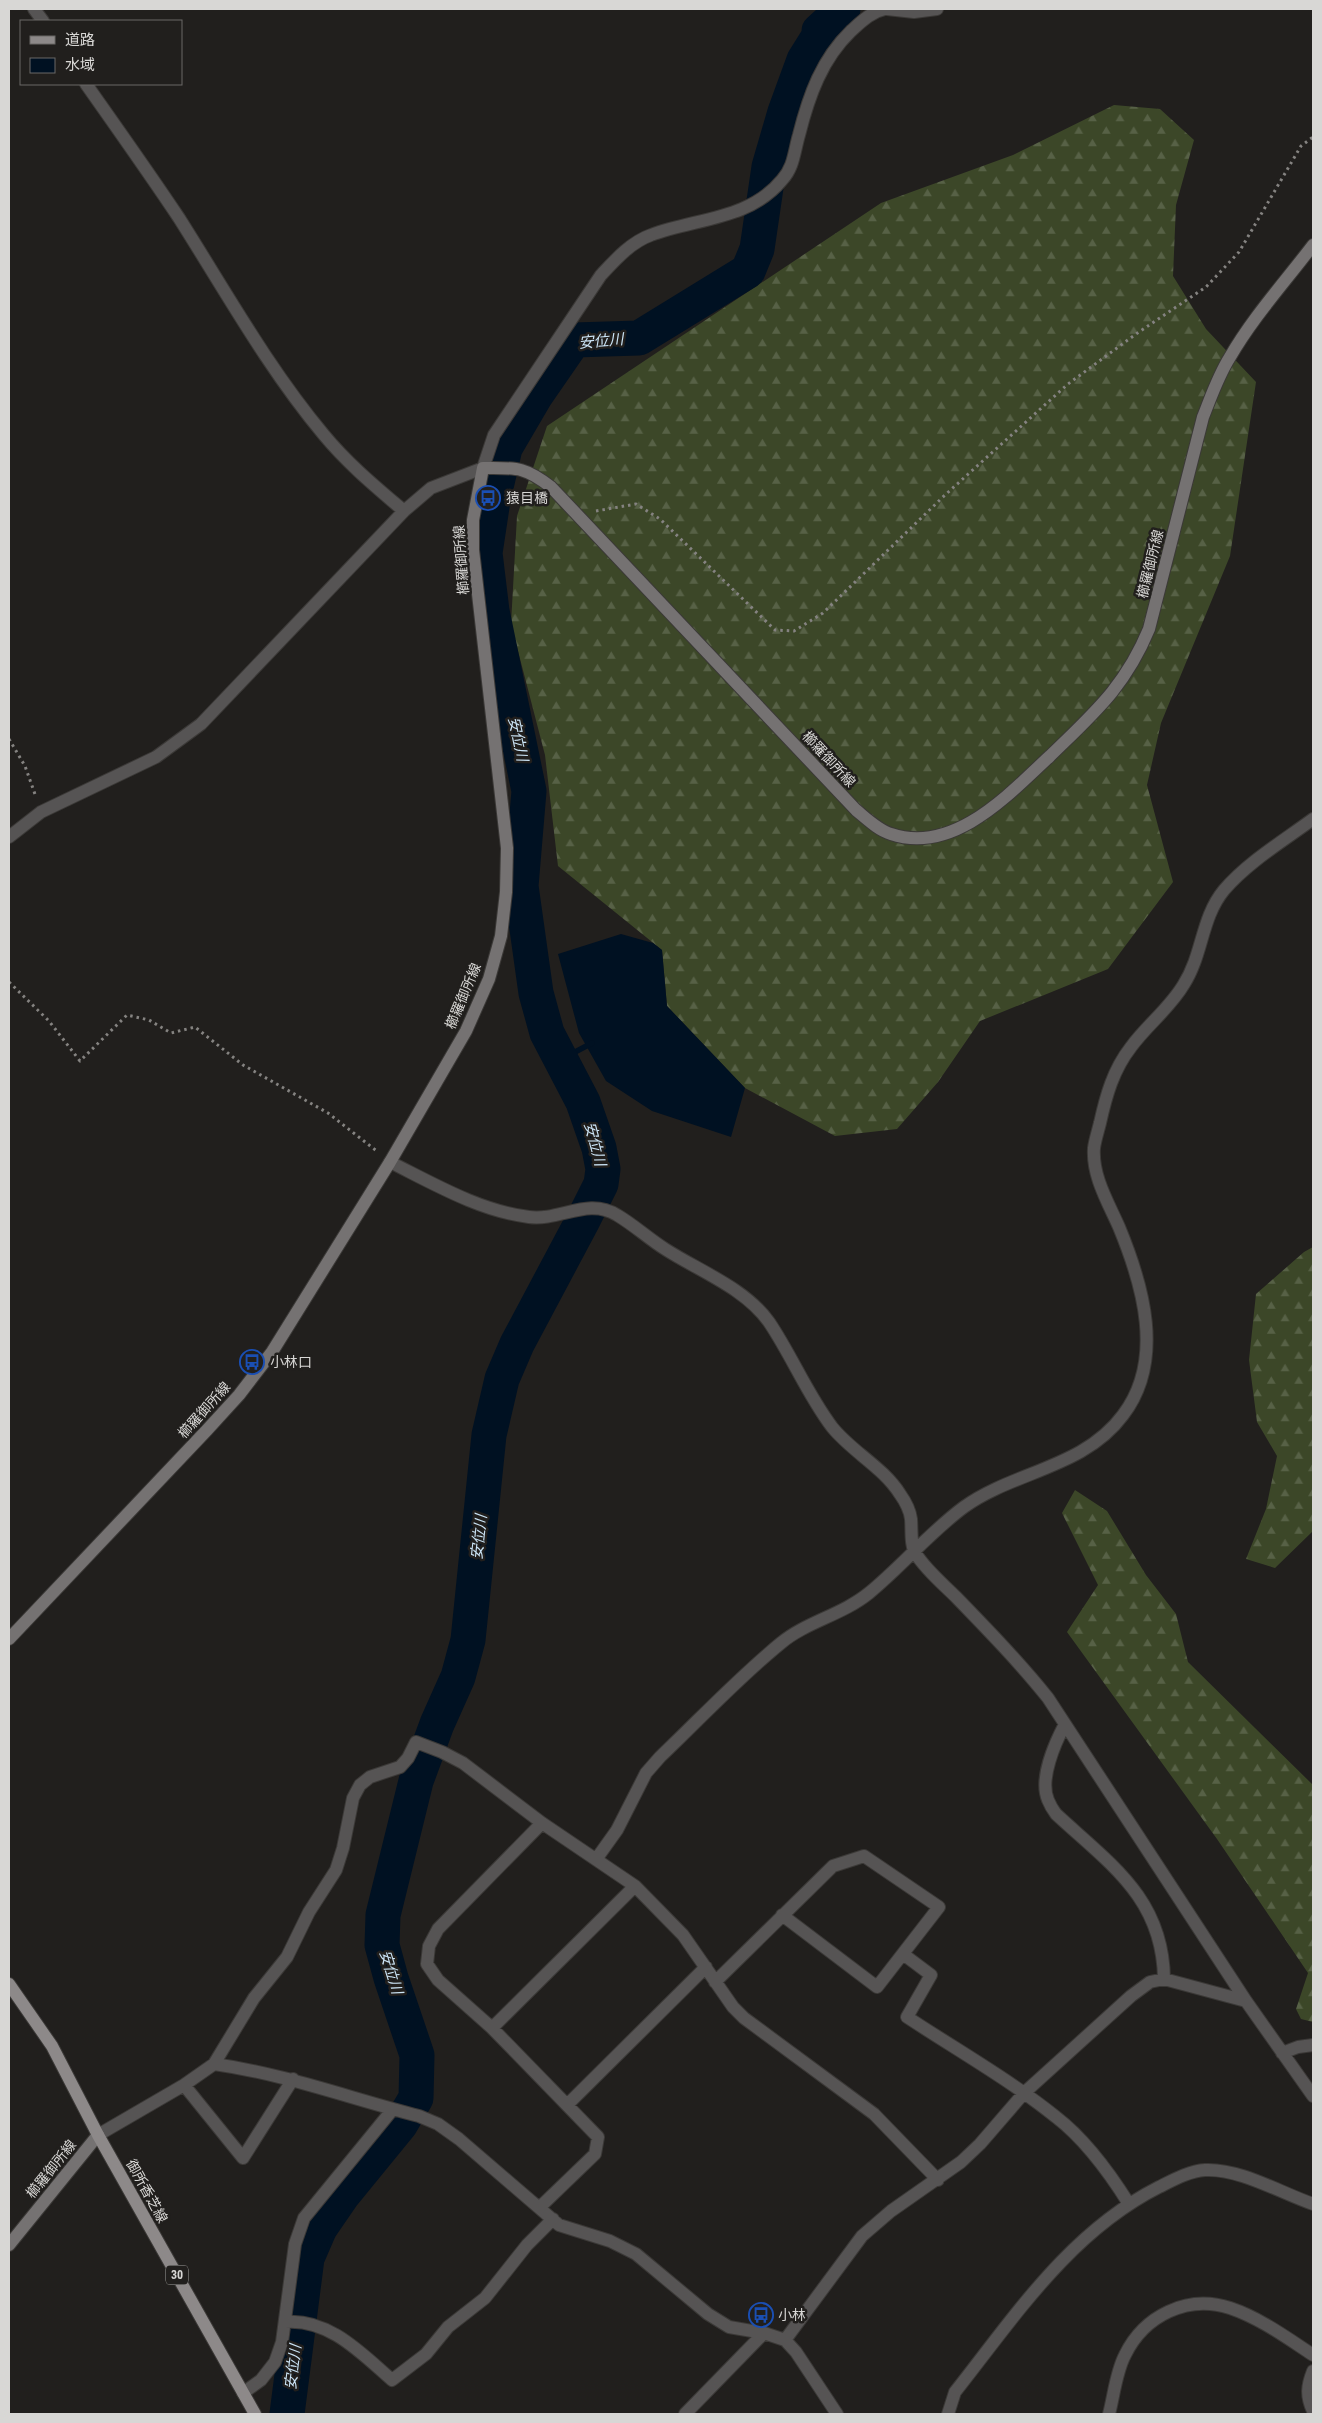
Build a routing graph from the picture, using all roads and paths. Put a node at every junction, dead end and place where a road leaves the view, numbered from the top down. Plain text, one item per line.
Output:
1 (34, 9) edge
2 (886, 9) edge
3 (937, 9) edge
4 (42, 20) edge
5 (87, 85) edge
6 (1313, 137) edge
7 (1313, 245) edge
8 (483, 468) junction
9 (404, 511) junction
10 (578, 514) junction
11 (9, 739) edge
12 (41, 812) junction
13 (1313, 819) edge
14 (9, 837) edge
15 (9, 982) edge
16 (390, 1162) junction
17 (914, 1553) junction
18 (9, 1639) edge
19 (1065, 1724) junction
20 (542, 1823) junction
21 (597, 1858) junction
22 (636, 1886) junction
23 (782, 1915) junction
24 (903, 1954) junction
25 (706, 1968) junction
26 (1164, 1979) junction
27 (715, 1982) junction
28 (9, 1984) edge
29 (1246, 2001) junction
30 (492, 2028) junction
31 (1313, 2045) edge
32 (1282, 2053) junction
33 (214, 2064) junction
34 (293, 2079) junction
35 (184, 2086) junction
36 (1024, 2094) junction
37 (1313, 2096) edge
38 (567, 2105) junction
39 (393, 2109) junction
40 (98, 2135) junction
41 (938, 2180) junction
42 (1128, 2204) junction
43 (1313, 2204) edge
44 (540, 2207) junction
45 (553, 2219) junction
46 (9, 2244) edge
47 (289, 2321) junction
48 (764, 2334) junction
49 (784, 2340) junction
50 (1313, 2355) edge
51 (1313, 2371) edge
52 (244, 2394) junction
53 (1313, 2411) edge
54 (255, 2414) edge
55 (685, 2414) edge
56 (837, 2414) edge
57 (948, 2414) edge
58 (1110, 2414) edge

1 - 4 street
2 - 3 street
2 - 8 street
5 - 9 street
6 - 10 path
7 - 10 main road, 櫛羅御所線
8 - 9 street
8 - 10 main road, 櫛羅御所線
8 - 16 main road, 櫛羅御所線
9 - 12 street
11 - 12 path
12 - 14 street
13 - 17 street
15 - 16 path
16 - 17 street
16 - 18 main road, 櫛羅御所線
17 - 19 street
17 - 21 street
19 - 26 street
19 - 29 street
20 - 21 street
20 - 30 street
20 - 33 street
21 - 22 street
22 - 25 street
22 - 30 street
23 - 24 street
23 - 24 street
23 - 27 street
24 - 36 street
25 - 27 street
25 - 38 street
26 - 29 street
26 - 36 street
27 - 41 street
28 - 40 main road, 御所香芝線 / 30
29 - 32 street
30 - 38 street
31 - 32 street
32 - 37 street
33 - 34 street
33 - 35 street
34 - 35 street
34 - 39 street
35 - 40 street
36 - 41 street
36 - 42 street
38 - 44 street
39 - 44 street
39 - 47 street
40 - 46 main road, 櫛羅御所線
40 - 52 main road, 御所香芝線 / 30
41 - 49 street
42 - 43 street
42 - 57 street
44 - 45 street
45 - 47 street
45 - 48 street
47 - 52 street
48 - 49 street
48 - 55 street
49 - 56 street
50 - 58 street
51 - 53 street
52 - 54 main road, 御所香芝線 / 30

